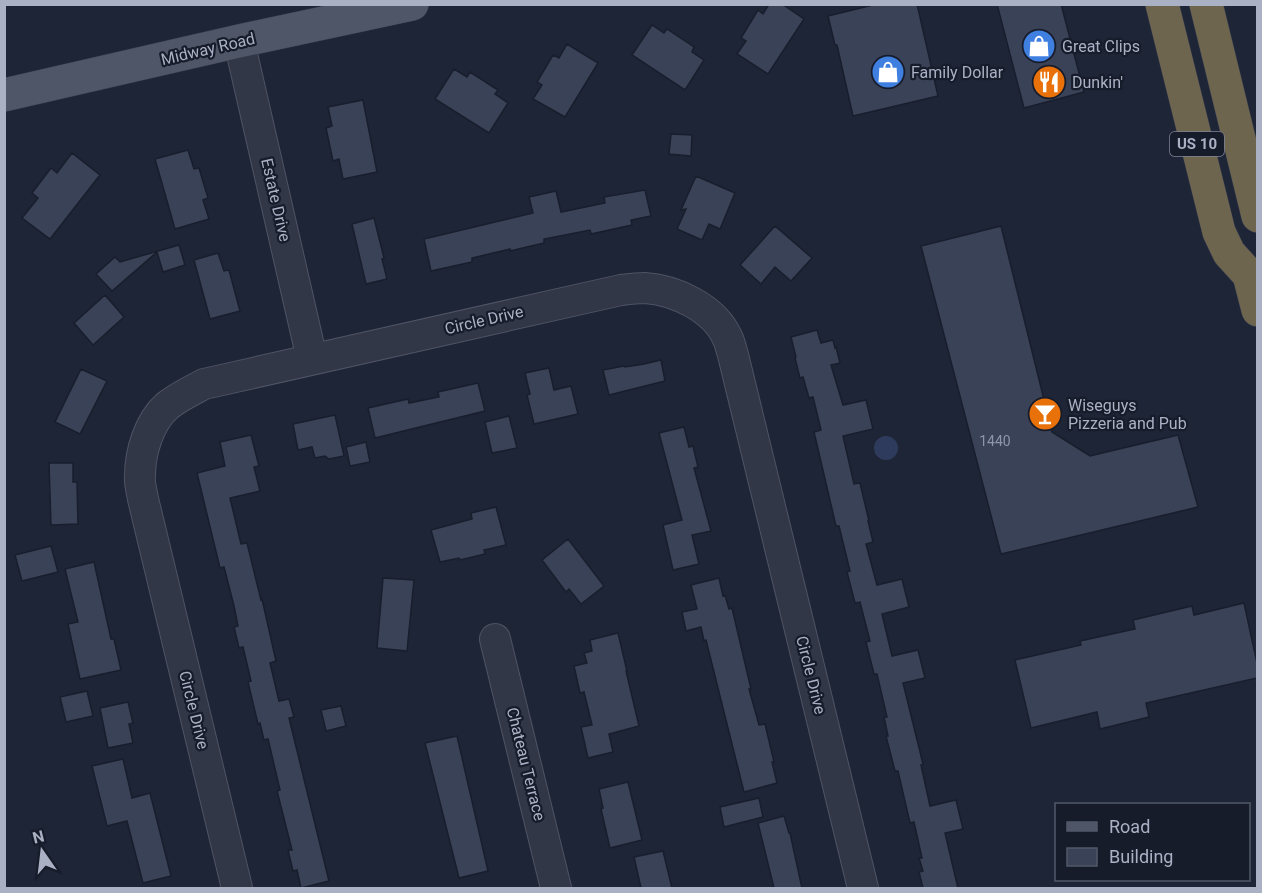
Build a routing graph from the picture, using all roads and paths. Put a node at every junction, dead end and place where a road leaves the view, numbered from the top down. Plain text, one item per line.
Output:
1 (412, 4) edge
2 (1162, 4) edge
3 (1206, 4) edge
4 (239, 41) junction
5 (4, 95) edge
6 (1257, 216) edge
7 (1253, 267) edge
8 (1257, 310) edge
9 (312, 359) junction
10 (495, 639) dead end
11 (237, 888) edge
12 (556, 888) edge
13 (863, 888) edge

1 - 4 main road, Midway Road
2 - 7 highway, US 10
3 - 6 highway, US 10
4 - 5 main road, Midway Road
4 - 9 street, Estate Drive
7 - 8 highway, US 10
9 - 11 street, Circle Drive
9 - 13 street, Circle Drive
10 - 12 street, Chateau Terrace

